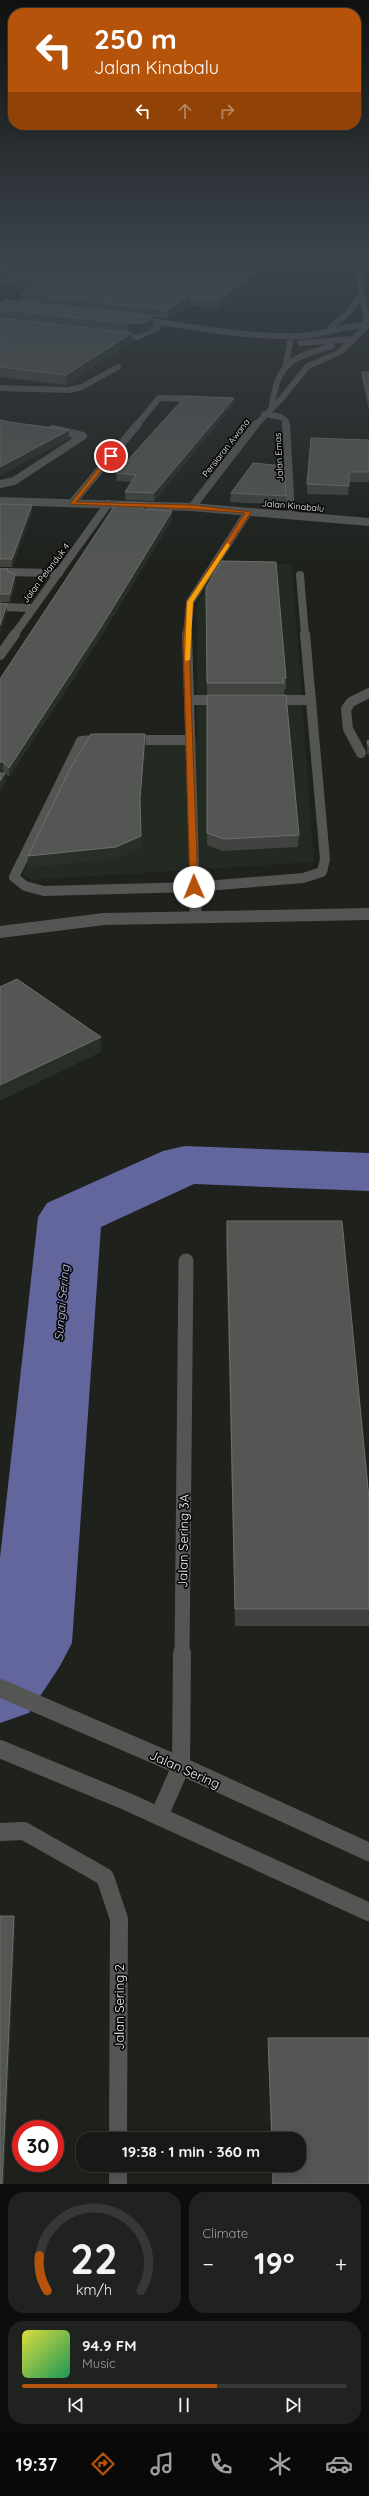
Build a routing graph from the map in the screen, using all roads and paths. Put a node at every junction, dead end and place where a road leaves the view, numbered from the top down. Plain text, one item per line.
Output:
1 (287, 360) edge
2 (296, 360) edge
3 (322, 360) edge
4 (286, 364) junction
5 (118, 367) dead end
6 (0, 388) edge
7 (206, 400) edge
8 (272, 406) junction
9 (264, 414) junction
10 (44, 428) edge
11 (0, 484) edge
12 (0, 501) edge
13 (72, 503) junction
14 (108, 504) junction
15 (192, 507) junction
16 (248, 512) junction
17 (291, 516) junction
18 (369, 522) edge
19 (0, 572) edge
20 (59, 574) junction
21 (300, 575) dead end
22 (0, 607) edge
23 (32, 608) junction
24 (0, 655) edge
25 (369, 693) edge
26 (189, 700) junction
27 (234, 700) edge
28 (257, 700) edge
29 (311, 700) junction
30 (190, 740) junction
31 (361, 753) dead end
32 (194, 887) junction
33 (369, 914) edge
34 (196, 916) junction
35 (4, 931) edge
36 (0, 938) edge
37 (186, 1261) dead end
38 (0, 1688) edge
39 (0, 1749) edge
40 (181, 1766) junction
41 (159, 1816) junction
42 (0, 1832) edge
43 (369, 1852) edge
44 (369, 1912) edge
45 (118, 2132) edge
46 (118, 2172) edge
47 (118, 2184) edge

1 - 4 street
2 - 4 street
3 - 8 street, Persiaran Awana
4 - 8 street
5 - 6 street
7 - 13 street
8 - 9 street, Persiaran Awana
9 - 15 street, Persiaran Awana
9 - 17 street, Jalan Emas
10 - 11 street
12 - 13 street, Jalan Kinabalu
13 - 14 street, Jalan Kinabalu
14 - 15 street, Jalan Kinabalu
14 - 20 street, Jalan Pelanduk 4
15 - 16 street, Jalan Kinabalu
16 - 17 street, Jalan Kinabalu
16 - 26 street
17 - 18 street, Jalan Kinabalu
19 - 20 street
20 - 23 street, Jalan Pelanduk 4
21 - 29 street
22 - 23 street
23 - 24 street, Jalan Pelanduk 4
25 - 31 street
26 - 27 street
26 - 30 street
28 - 29 street
29 - 32 street
30 - 32 street
30 - 32 street
32 - 34 street
33 - 34 street
34 - 35 street
35 - 36 street
37 - 40 street, Jalan Sering 3A
38 - 40 street, Jalan Sering
39 - 41 street
40 - 41 street, Jalan Sering 3A
40 - 43 street, Jalan Sering
41 - 44 street
42 - 45 street, Jalan Sering 2
46 - 47 street

